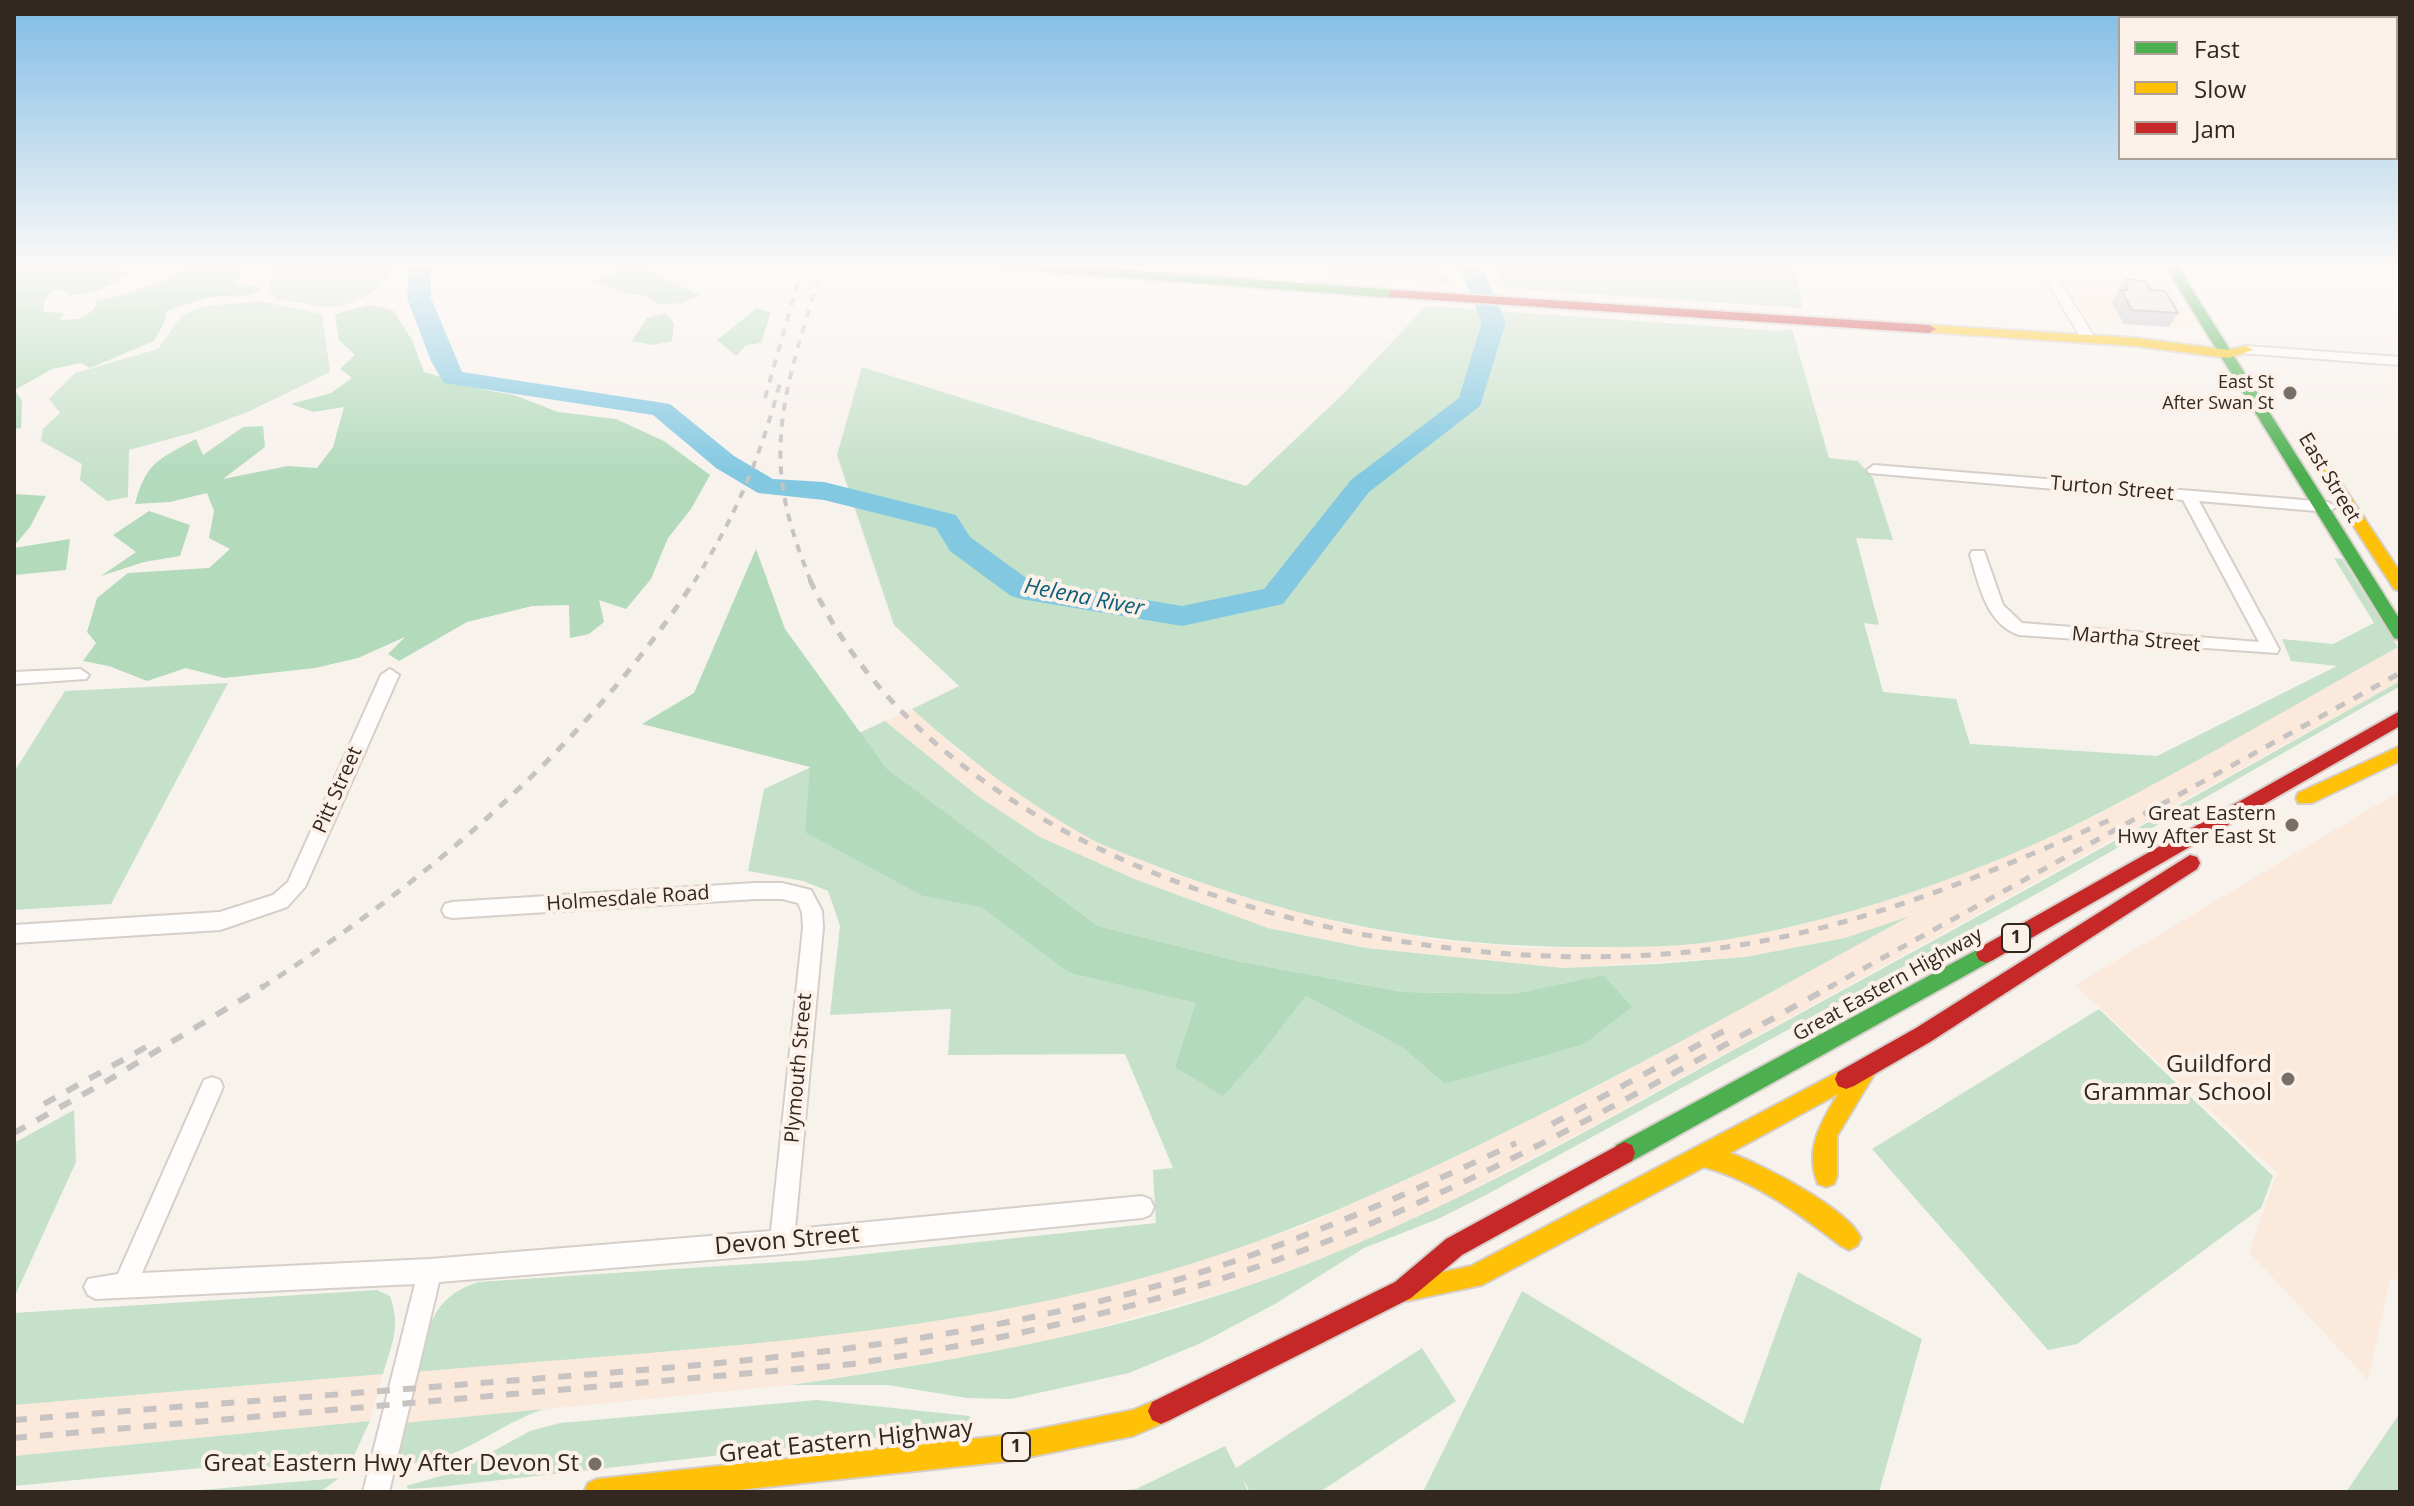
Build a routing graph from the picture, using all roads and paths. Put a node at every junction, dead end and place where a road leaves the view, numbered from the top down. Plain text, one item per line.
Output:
1 (2008, 334) edge
2 (2065, 334) edge
3 (2086, 334) edge
4 (2220, 334) edge
5 (2224, 334) edge
6 (2064, 338) junction
7 (2089, 340) junction
8 (2231, 349) junction
9 (2400, 361) edge
10 (2259, 370) dead end
11 (2300, 431) dead end
12 (1874, 470) dead end
13 (2188, 495) junction
14 (2319, 506) junction
15 (2350, 509) junction
16 (1978, 555) dead end
17 (2400, 585) edge
18 (2400, 634) edge
19 (80, 675) dead end
20 (390, 675) dead end
21 (14, 678) edge
22 (2400, 718) edge
23 (2372, 735) junction
24 (2400, 736) edge
25 (2400, 753) edge
26 (2293, 804) dead end
27 (2205, 853) dead end
28 (804, 896) joint
29 (452, 910) dead end
30 (14, 934) edge
31 (1867, 1069) junction
32 (212, 1087) dead end
33 (1704, 1156) junction
34 (1826, 1176) dead end
35 (1142, 1207) dead end
36 (1849, 1238) dead end
37 (782, 1242) junction
38 (430, 1271) junction
39 (125, 1285) junction
40 (96, 1287) dead end
41 (1403, 1290) junction
42 (376, 1492) edge
43 (597, 1492) edge

1 - 6 main road
2 - 6 street
3 - 7 street
4 - 8 main road, East Street
5 - 8 main road, East Street
6 - 7 main road
7 - 8 main road
8 - 9 street
8 - 10 main road, East Street
8 - 14 main road, East Street
11 - 15 main road, East Street
12 - 13 street, Turton Street
13 - 14 street, Turton Street
13 - 16 street, Martha Street
14 - 15 street, Turton Street
14 - 18 main road, East Street
15 - 17 main road, East Street
19 - 21 street
20 - 30 street, Pitt Street
22 - 23 main road, 1
23 - 24 main road
23 - 41 main road, Great Eastern Highway / 1
25 - 26 main road
27 - 31 main road, Great Eastern Highway / 1
28 - 29 street, Holmesdale Road
28 - 37 street, Plymouth Street
31 - 33 main road, Great Eastern Highway / 1
31 - 34 main road
32 - 39 street
33 - 36 main road
33 - 41 main road, Great Eastern Highway / 1
35 - 37 street, Devon Street
37 - 38 street, Devon Street
38 - 39 street, Devon Street
38 - 42 street
39 - 40 street, Devon Street
41 - 43 main road, Great Eastern Highway / 1

